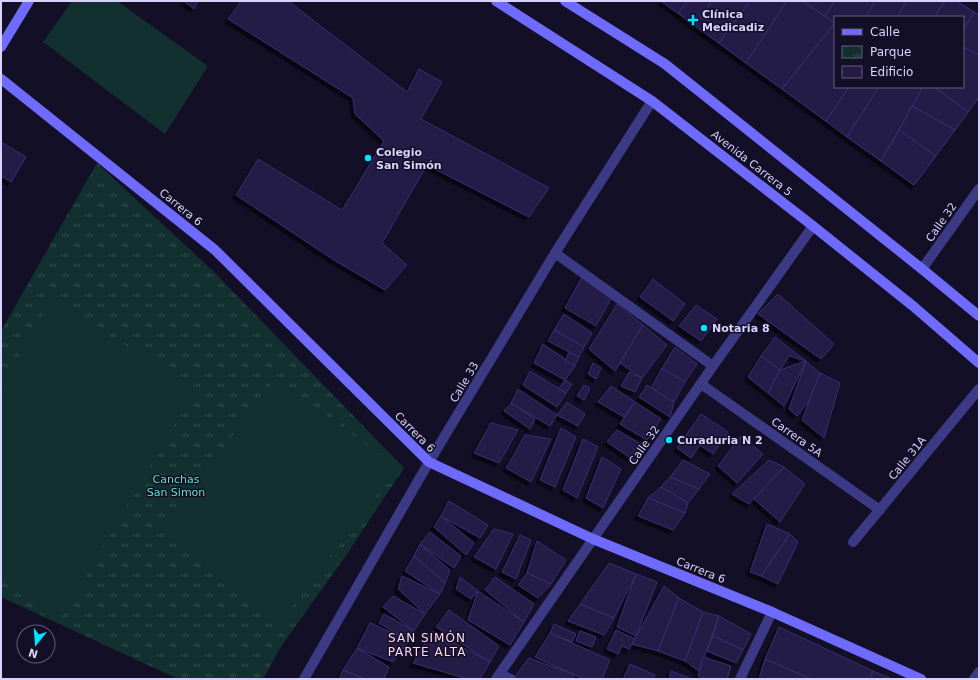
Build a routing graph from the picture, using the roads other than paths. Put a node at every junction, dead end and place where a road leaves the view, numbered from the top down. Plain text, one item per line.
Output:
1 (29, 1) edge
2 (496, 1) edge
3 (566, 1) edge
4 (1, 47) edge
5 (1, 79) edge
6 (652, 101) junction
7 (979, 189) edge
8 (813, 226) junction
9 (555, 253) junction
10 (922, 269) junction
11 (979, 316) edge
12 (979, 363) edge
13 (713, 366) junction
14 (701, 384) junction
15 (979, 389) edge
16 (429, 462) junction
17 (880, 510) junction
18 (593, 539) junction
19 (853, 542) dead end
20 (772, 612) junction
21 (979, 672) edge
22 (498, 676) edge
23 (304, 679) edge
24 (511, 679) edge
25 (740, 679) edge
26 (921, 679) edge
27 (974, 679) edge

1 - 4 street
2 - 6 street, Avenida Carrera 5
3 - 10 street, Avenida Carrera 5
5 - 16 street, Carrera 6
6 - 8 street, Avenida Carrera 5
6 - 9 street, Calle 33
7 - 10 street, Calle 32
8 - 12 street, Avenida Carrera 5
8 - 13 street, Calle 32
9 - 13 street
9 - 16 street, Calle 33
10 - 11 street, Avenida Carrera 5
13 - 14 street, Calle 32
14 - 17 street, Carrera 5A
14 - 18 street, Calle 32
15 - 17 street, Calle 31A
16 - 18 street, Carrera 6
16 - 23 street, Calle 33
17 - 19 street, Calle 31A
18 - 20 street, Carrera 6
18 - 22 street, Calle 32
20 - 25 street
20 - 26 street, Carrera 6
21 - 27 street
22 - 24 street

